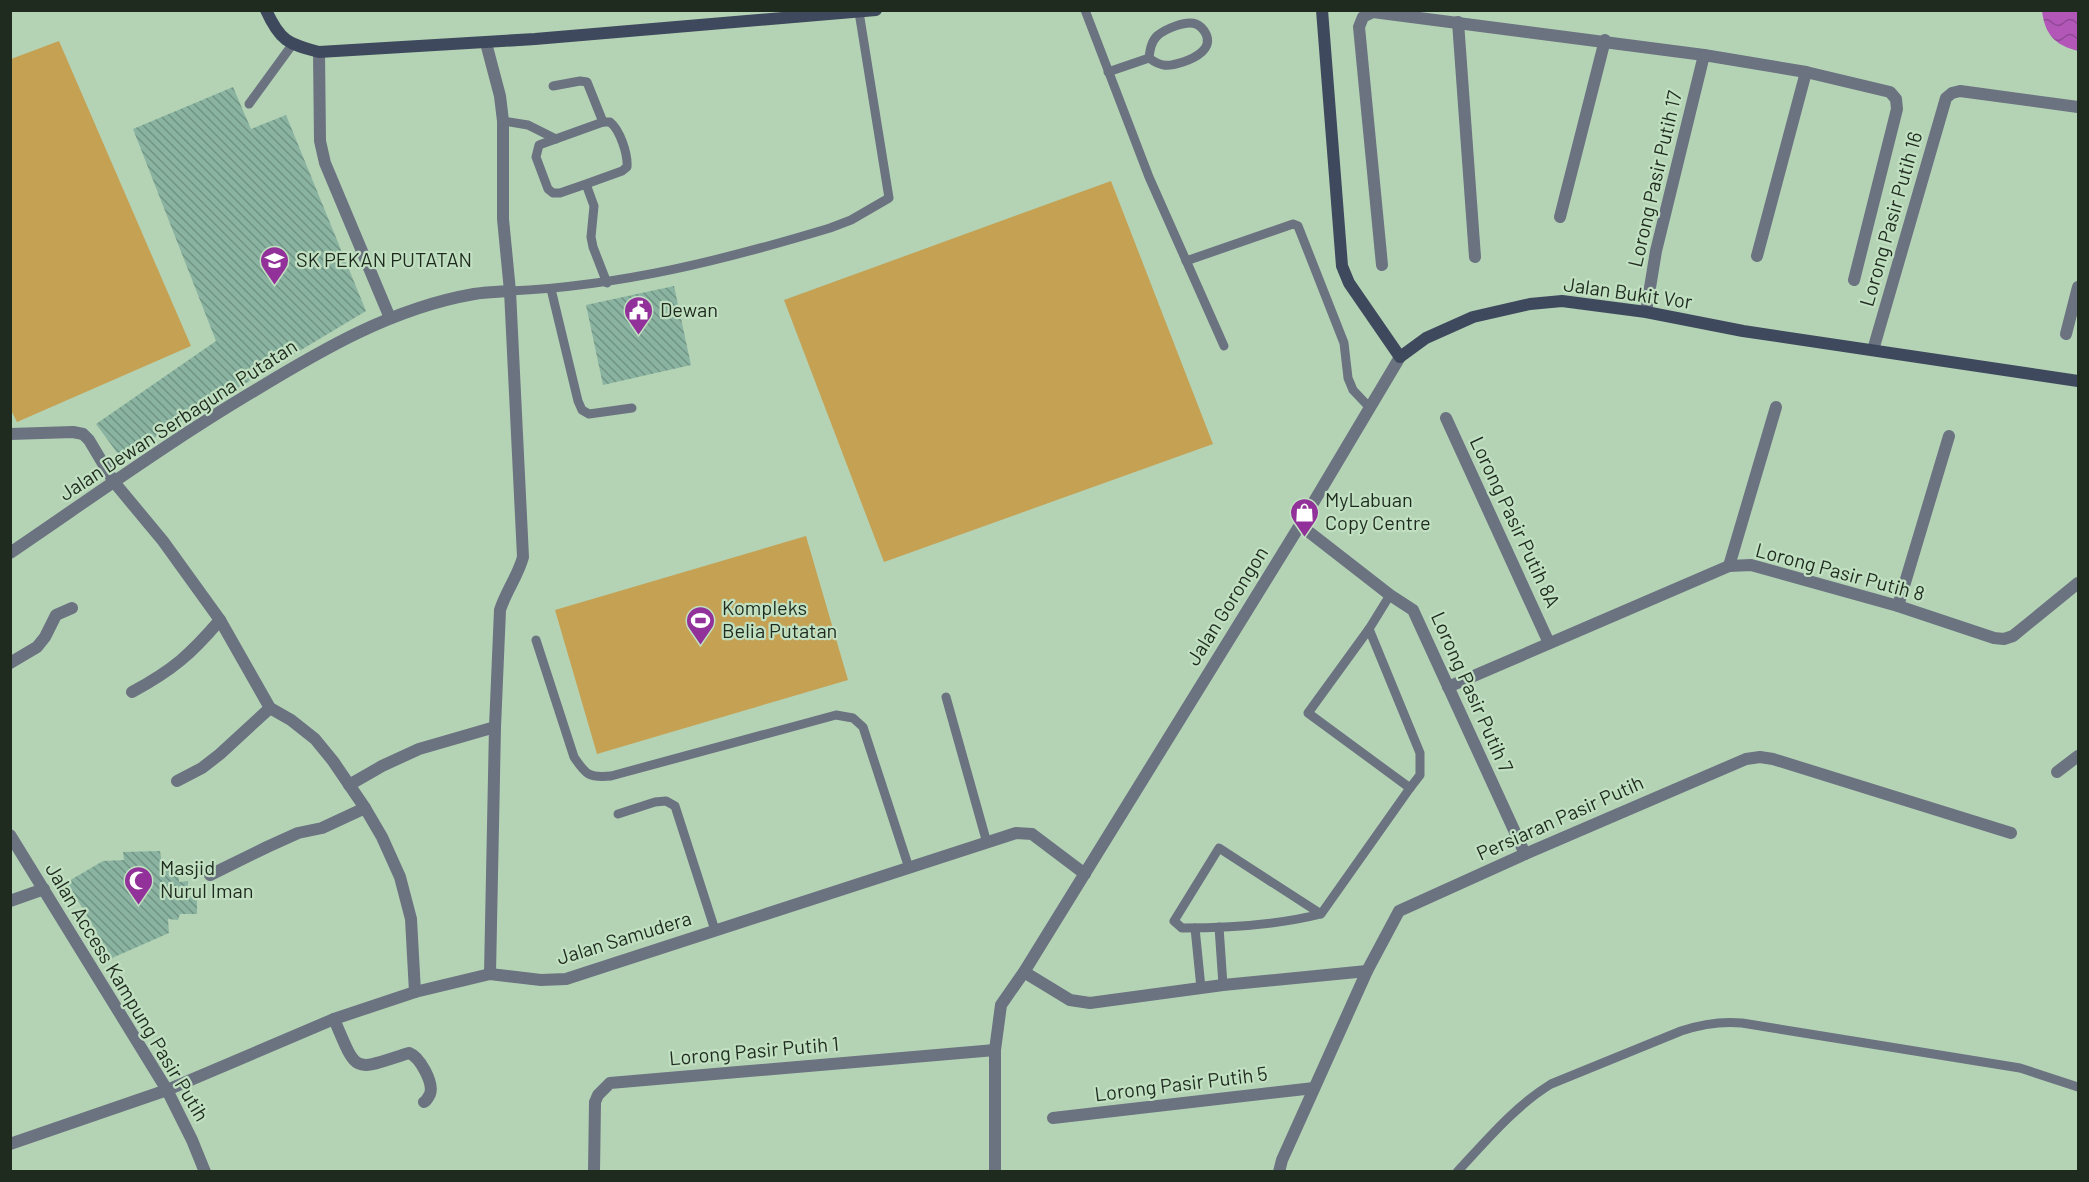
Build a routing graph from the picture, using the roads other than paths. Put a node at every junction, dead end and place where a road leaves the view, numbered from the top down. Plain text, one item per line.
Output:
1 (266, 10) edge
2 (876, 10) edge
3 (1085, 10) edge
4 (1322, 10) edge
5 (859, 12) junction
6 (1458, 22) junction
7 (1605, 40) junction
8 (486, 43) junction
9 (292, 45) junction
10 (319, 52) junction
11 (1704, 55) junction
12 (1149, 58) junction
13 (1108, 72) junction
14 (1806, 72) junction
15 (553, 86) dead end
16 (249, 104) dead end
17 (2079, 107) edge
18 (503, 122) junction
19 (603, 122) junction
20 (556, 140) junction
21 (586, 184) junction
22 (1560, 217) dead end
23 (1757, 256) dead end
24 (1475, 257) dead end
25 (1186, 261) junction
26 (1382, 265) dead end
27 (1854, 280) dead end
28 (607, 283) junction
29 (2079, 287) edge
30 (551, 289) junction
31 (510, 291) junction
32 (1646, 312) junction
33 (390, 318) junction
34 (2066, 334) dead end
35 (1224, 346) dead end
36 (1873, 350) junction
37 (1400, 357) junction
38 (2079, 381) edge
39 (1776, 407) dead end
40 (632, 408) dead end
41 (1370, 408) junction
42 (1446, 418) dead end
43 (10, 434) edge
44 (1949, 436) dead end
45 (114, 482) junction
46 (1300, 525) junction
47 (10, 553) edge
48 (1729, 566) junction
49 (2079, 583) edge
50 (1390, 595) junction
51 (1898, 606) junction
52 (72, 608) dead end
53 (220, 620) junction
54 (1369, 629) junction
55 (536, 640) dead end
56 (1549, 643) junction
57 (10, 663) edge
58 (1448, 687) junction
59 (132, 692) dead end
60 (946, 697) dead end
61 (270, 708) junction
62 (495, 727) junction
63 (2079, 756) edge
64 (2057, 772) dead end
65 (177, 781) dead end
66 (349, 785) junction
67 (1410, 788) junction
68 (365, 808) junction
69 (618, 814) dead end
70 (2012, 833) dead end
71 (10, 835) edge
72 (987, 843) junction
73 (1525, 854) junction
74 (909, 868) junction
75 (1085, 874) junction
76 (210, 875) dead end
77 (44, 889) junction
78 (10, 901) edge
79 (1321, 914) junction
80 (1219, 927) junction
81 (1195, 928) junction
82 (715, 930) junction
83 (1367, 970) junction
84 (1024, 972) junction
85 (490, 974) junction
86 (1223, 985) junction
87 (1201, 988) junction
88 (415, 992) junction
89 (334, 1019) junction
90 (995, 1050) junction
91 (2079, 1087) edge
92 (1314, 1088) junction
93 (167, 1090) junction
94 (424, 1102) dead end
95 (1053, 1118) dead end
96 (10, 1144) edge
97 (205, 1172) edge
98 (594, 1172) edge
99 (995, 1172) edge
100 (1279, 1172) edge
101 (1457, 1172) edge

1 - 9 street
2 - 5 street
3 - 13 lane
4 - 37 street
5 - 8 street
5 - 28 lane
6 - 7 street
6 - 24 street
6 - 26 street
7 - 11 street
7 - 22 street
8 - 10 street
8 - 18 street
9 - 10 street
9 - 16 lane
10 - 33 street
11 - 14 street
11 - 32 street, Lorong Pasir Putih 17
12 - 12 lane
12 - 13 lane
13 - 25 lane
14 - 23 street
14 - 27 street
15 - 19 lane
17 - 36 street, Lorong Pasir Putih 16
18 - 20 lane
18 - 31 street
19 - 20 lane
19 - 21 lane
20 - 21 lane
21 - 28 lane
25 - 35 lane
25 - 41 lane
28 - 30 lane
29 - 34 street
30 - 31 lane
30 - 40 lane
31 - 33 street, Jalan Dewan Serbaguna Putatan
31 - 62 street
32 - 36 street, Jalan Bukit Vor
32 - 37 street, Jalan Bukit Vor
33 - 45 street, Jalan Dewan Serbaguna Putatan
36 - 38 street, Jalan Bukit Vor
37 - 41 street, Jalan Gorongon
39 - 48 street
41 - 46 street, Jalan Gorongon
42 - 56 street, Lorong Pasir Putih 8A
43 - 45 street
44 - 51 street
45 - 47 street, Jalan Dewan Serbaguna Putatan
45 - 53 street
46 - 50 street, Lorong Pasir Putih 7
46 - 75 street, Jalan Gorongon
48 - 51 street, Lorong Pasir Putih 8
48 - 56 street, Lorong Pasir Putih 8
49 - 51 street, Lorong Pasir Putih 8
50 - 54 lane
50 - 58 street, Lorong Pasir Putih 7
52 - 57 street
53 - 59 street
53 - 61 street
54 - 67 lane
54 - 67 lane
55 - 74 lane
56 - 58 street, Lorong Pasir Putih 8
58 - 73 street, Lorong Pasir Putih 7
60 - 72 lane
61 - 65 street
61 - 66 street
62 - 66 street
62 - 85 street
63 - 64 street
66 - 68 street
67 - 79 lane
68 - 76 street
68 - 88 street
69 - 82 lane
70 - 73 street, Persiaran Pasir Putih
71 - 77 street, Jalan Access Kampung Pasir Putih
72 - 74 street, Jalan Samudera
72 - 75 street, Jalan Samudera
73 - 83 street, Persiaran Pasir Putih
74 - 82 street, Jalan Samudera
75 - 84 street, Jalan Gorongon
77 - 78 street
77 - 93 street, Jalan Access Kampung Pasir Putih
79 - 80 lane
79 - 81 lane
80 - 81 lane
80 - 86 lane
81 - 87 lane
82 - 85 street, Jalan Samudera
83 - 86 street
83 - 92 street, Persiaran Pasir Putih
84 - 87 street
84 - 90 street, Jalan Gorongon
85 - 88 street, Jalan Samudera
86 - 87 street
88 - 89 street, Jalan Samudera
89 - 93 street, Jalan Samudera
89 - 94 street
90 - 98 street, Lorong Pasir Putih 1
90 - 99 street, Jalan Gorongon
91 - 101 lane
92 - 95 street, Lorong Pasir Putih 5
92 - 100 street, Persiaran Pasir Putih
93 - 96 street, Jalan Samudera
93 - 97 street, Jalan Access Kampung Pasir Putih

